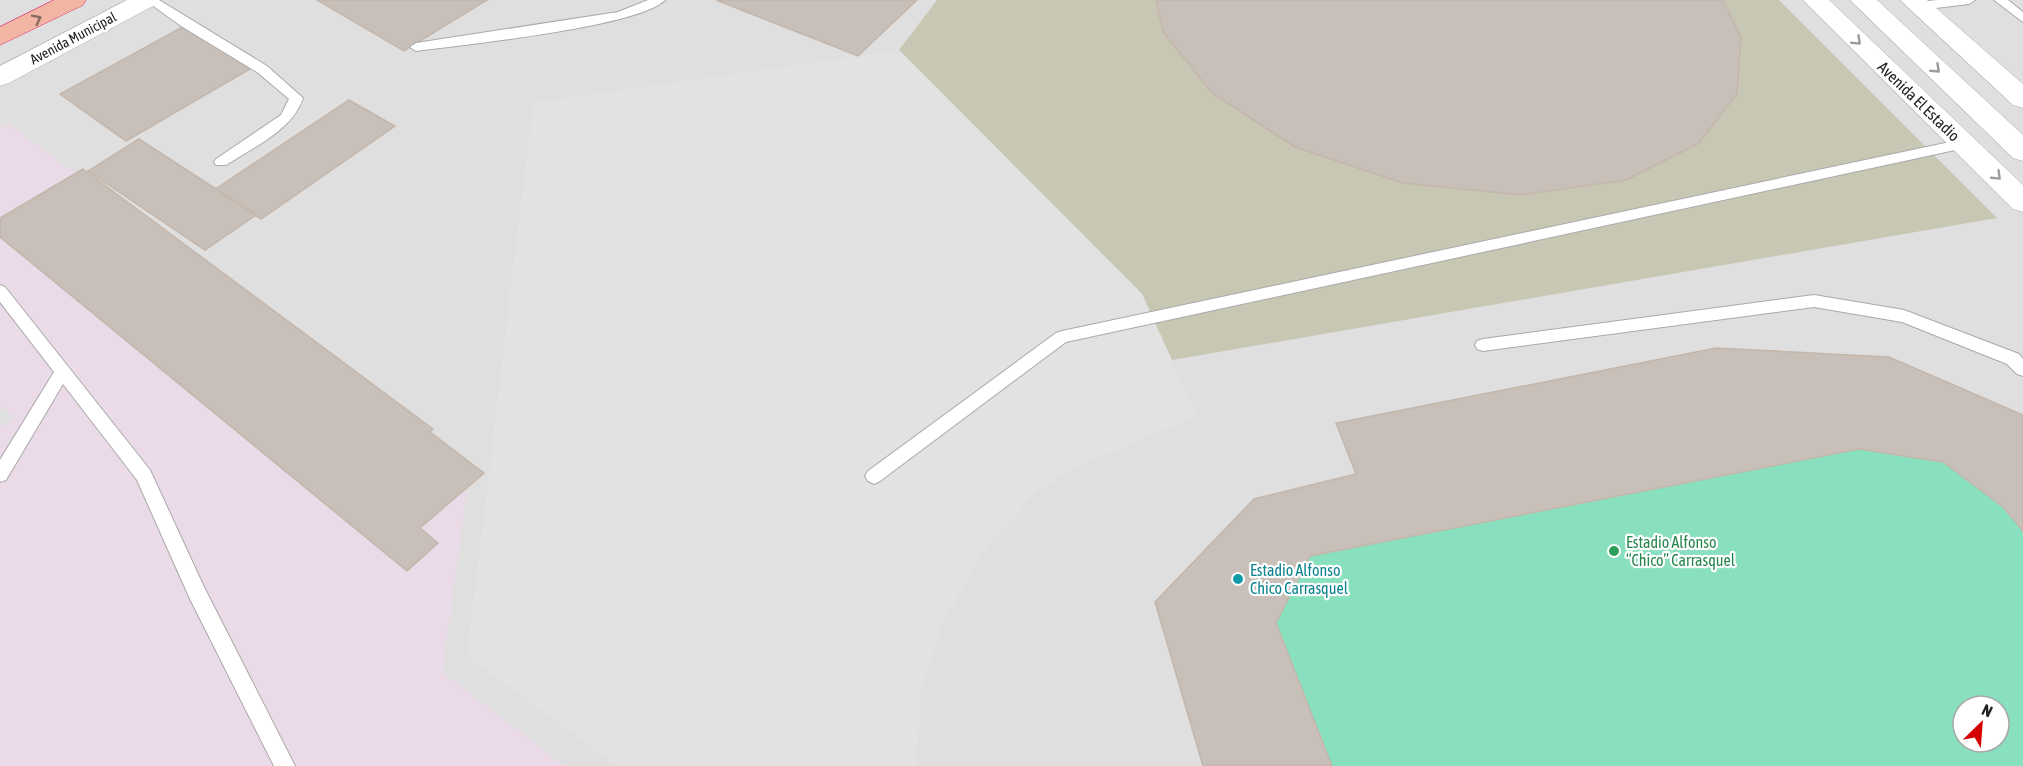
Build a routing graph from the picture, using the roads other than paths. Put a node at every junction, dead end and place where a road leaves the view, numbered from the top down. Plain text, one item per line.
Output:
1 (74, 0) edge
2 (146, 0) edge
3 (151, 0) edge
4 (659, 0) edge
5 (1815, 0) edge
6 (1862, 0) edge
7 (1969, 0) edge
8 (2000, 0) edge
9 (1915, 3) edge
10 (2023, 18) edge
11 (0, 37) edge
12 (416, 47) dead end
13 (0, 77) edge
14 (2023, 99) edge
15 (1964, 144) junction
16 (2023, 151) edge
17 (221, 162) dead end
18 (2023, 202) edge
19 (0, 291) edge
20 (1483, 345) dead end
21 (2023, 369) edge
22 (62, 372) junction
23 (5, 462) edge
24 (0, 475) edge
25 (874, 476) dead end
26 (285, 766) edge

11 -> 1 highway
2 - 13 street, Avenida Municipal
3 - 17 lane
4 - 12 lane
5 -> 15 street, Avenida El Estadio
6 -> 16 street, Avenida El Estadio
7 - 9 lane
8 - 10 lane
9 - 14 street
15 -> 18 street, Avenida El Estadio
15 - 25 lane
19 - 22 lane
20 - 21 lane
22 - 23 lane
22 - 26 lane
23 - 24 lane

